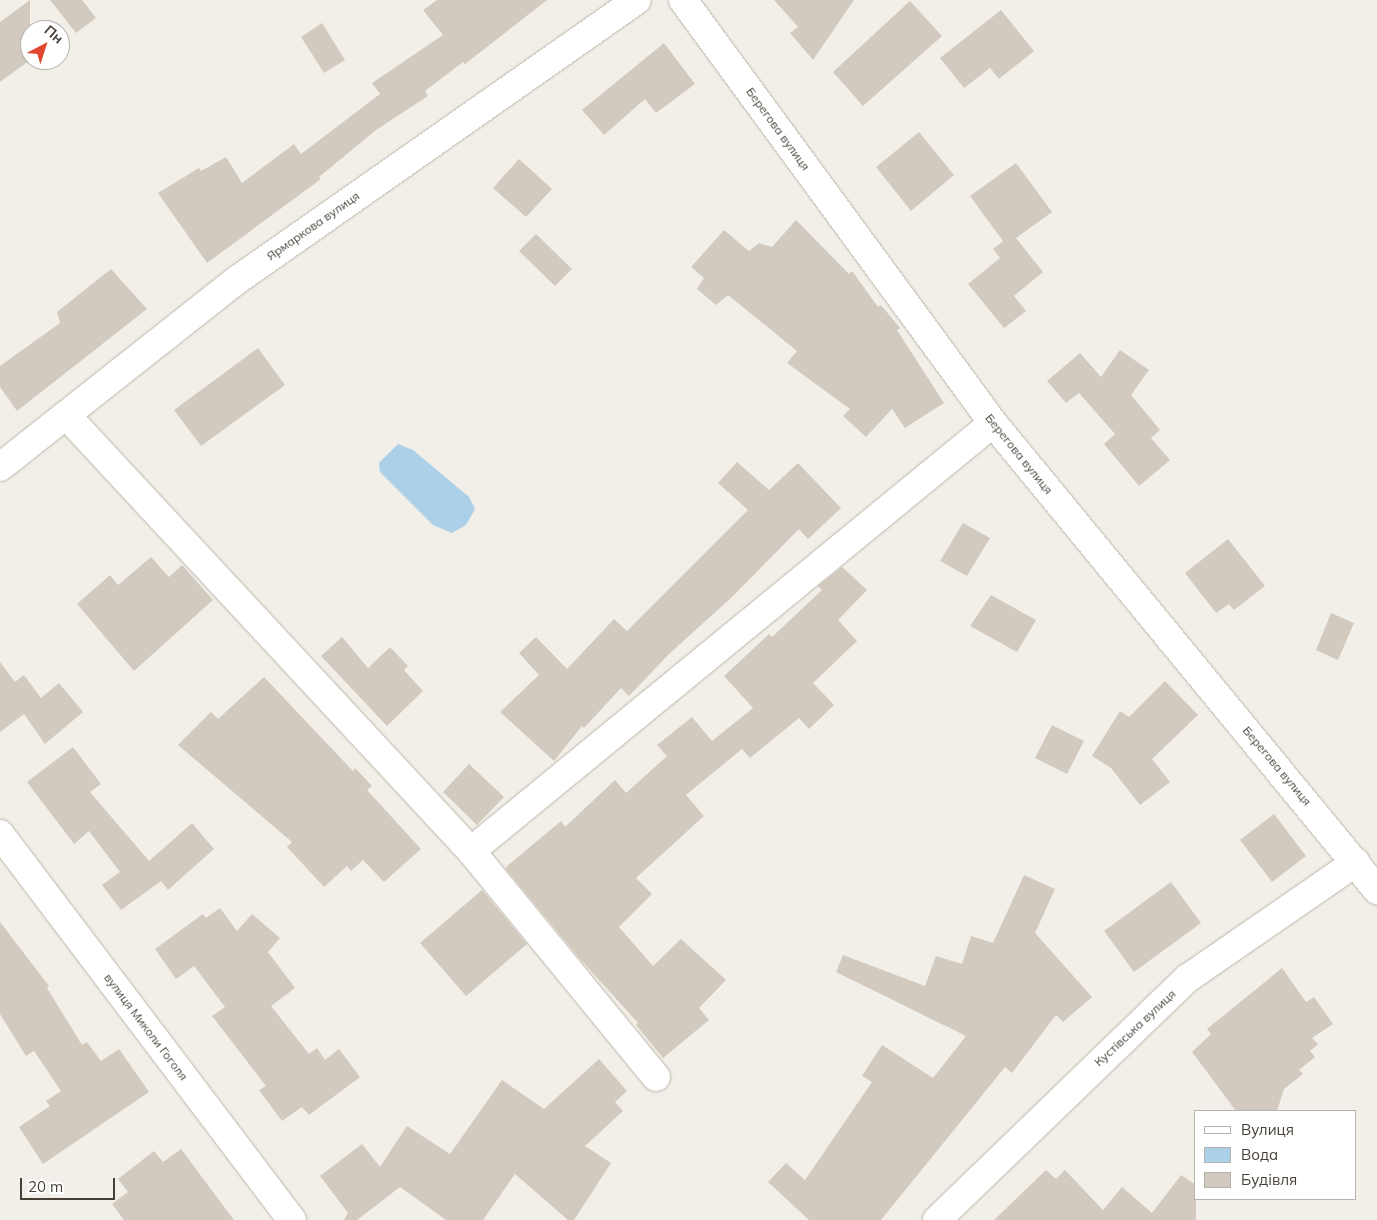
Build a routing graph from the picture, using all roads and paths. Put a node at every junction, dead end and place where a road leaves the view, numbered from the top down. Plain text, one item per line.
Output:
1 (637, 0) edge
2 (684, 0) edge
3 (66, 415) junction
4 (993, 423) junction
5 (0, 467) edge
6 (0, 834) edge
7 (471, 851) junction
8 (1356, 862) junction
9 (1377, 890) edge
10 (656, 1077) dead end
11 (292, 1220) edge
12 (937, 1220) edge

1 - 3 street, Ярмаркова вулиця
2 - 4 street, Берегова вулиця
3 - 5 street, Ярмаркова вулиця
3 - 7 street
4 - 7 street
4 - 8 street, Берегова вулиця
6 - 11 street, вулиця Миколи Гоголя
7 - 10 street
8 - 9 street, Берегова вулиця
8 - 12 street, Кустівська вулиця

